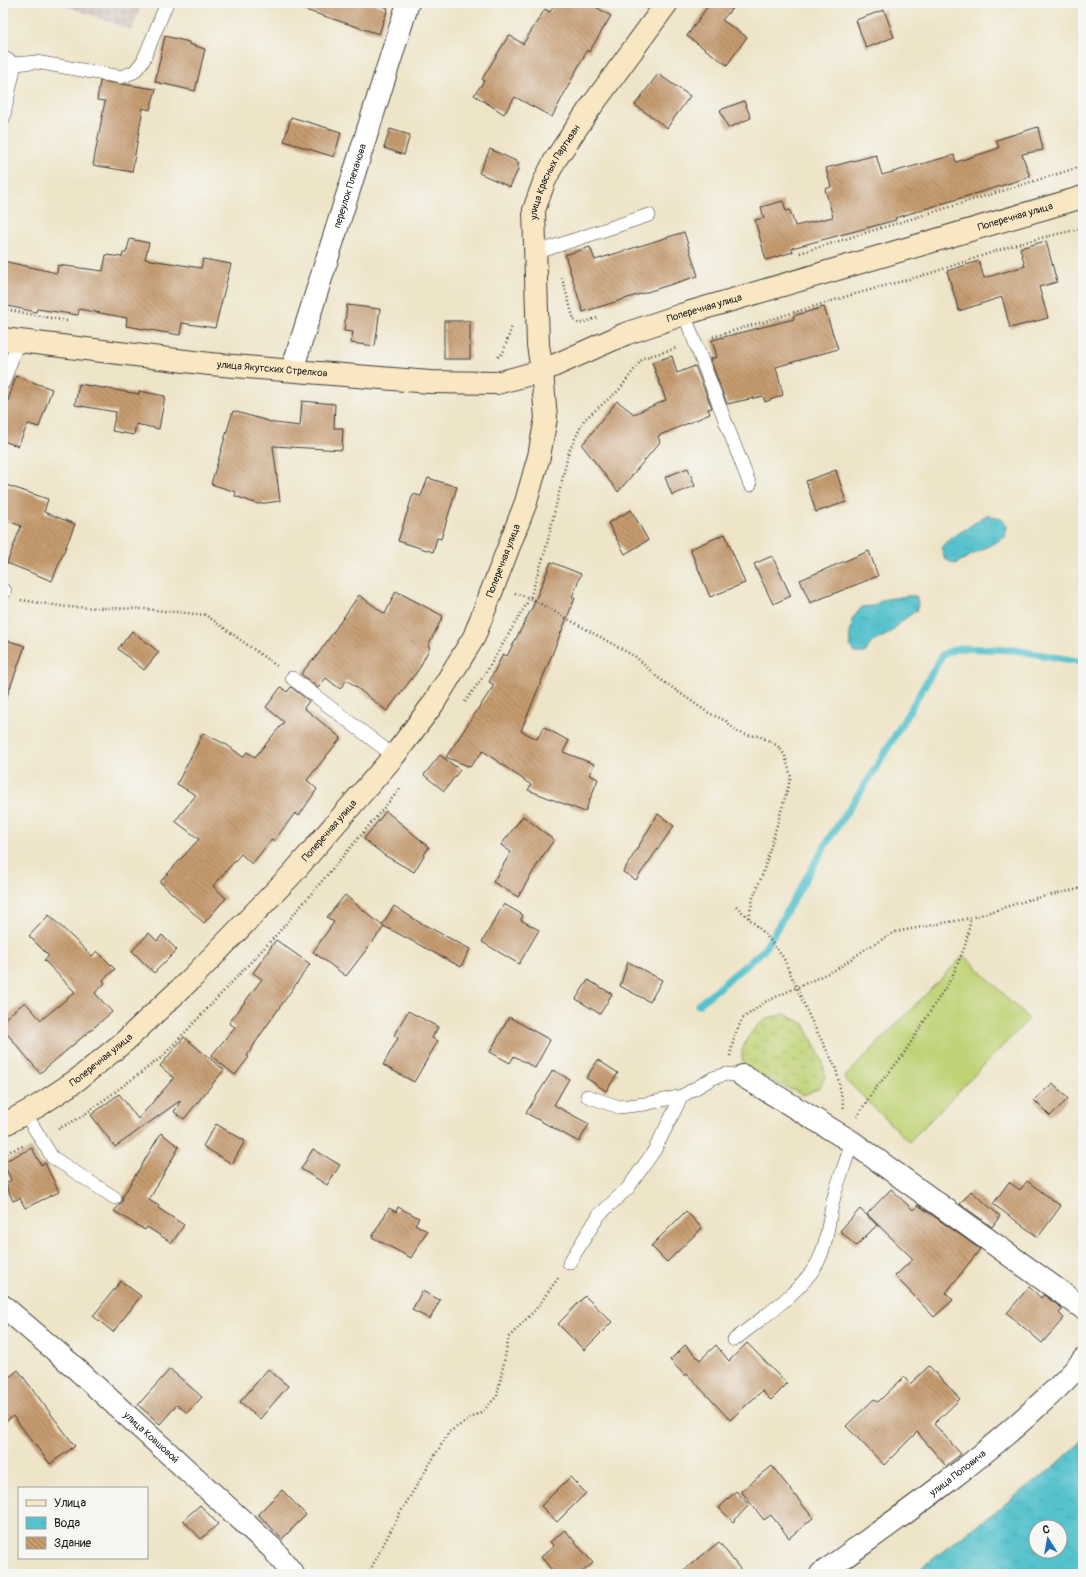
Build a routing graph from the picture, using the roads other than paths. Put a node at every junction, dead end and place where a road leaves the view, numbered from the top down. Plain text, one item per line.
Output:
1 (167, 3) edge
2 (408, 3) edge
3 (667, 3) edge
4 (3, 57) edge
5 (15, 64) junction
6 (3, 119) edge
7 (1083, 197) edge
8 (649, 215) dead end
9 (536, 253) junction
10 (684, 314) junction
11 (11, 341) edge
12 (292, 370) junction
13 (542, 371) junction
14 (3, 383) edge
15 (750, 485) dead end
16 (292, 678) road end
17 (394, 756) junction
18 (734, 1075) joint
19 (587, 1096) dead end
20 (682, 1096) junction
21 (25, 1113) junction
22 (3, 1125) edge
23 (851, 1138) junction
24 (115, 1198) dead end
25 (569, 1263) road end
26 (3, 1306) edge
27 (1083, 1308) edge
28 (734, 1340) dead end
29 (1083, 1360) edge
30 (293, 1574) edge
31 (821, 1574) edge

1 - 5 lane
2 - 12 street, переулок Плеханова
3 - 9 main road, улица Красных Партизан
4 - 5 lane
5 - 6 lane
7 - 10 main road, Поперечная улица
8 - 9 lane
9 - 13 main road, улица Красных Партизан
10 - 13 main road, Поперечная улица
10 - 15 lane
11 - 12 main road, улица Якутских Стрелков
11 - 14 lane
12 - 13 main road, улица Якутских Стрелков
13 - 17 main road, Поперечная улица
16 - 17 lane
17 - 21 main road, Поперечная улица
18 - 20 lane
18 - 23 street
19 - 20 lane
20 - 25 lane
21 - 22 main road, Поперечная улица
21 - 24 lane
23 - 27 street
23 - 28 lane
26 - 30 street, улица Ковшовой
29 - 31 street, улица Поповича

